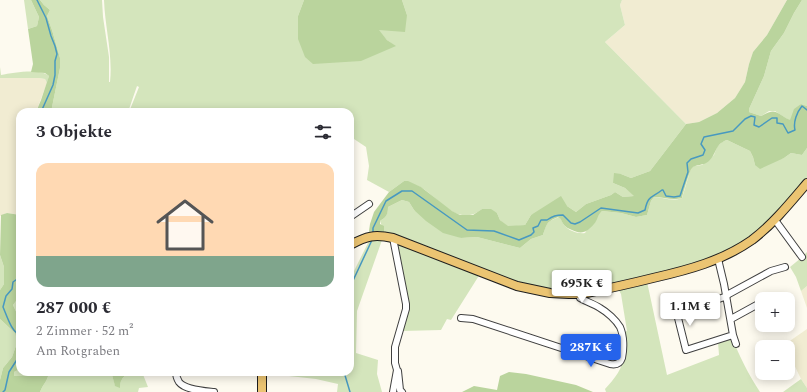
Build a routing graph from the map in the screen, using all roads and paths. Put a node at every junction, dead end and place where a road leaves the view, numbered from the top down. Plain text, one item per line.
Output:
1 (807, 183) edge
2 (369, 204) dead end
3 (354, 215) edge
4 (775, 220) junction
5 (393, 238) junction
6 (354, 242) edge
7 (802, 257) dead end
8 (718, 259) junction
9 (785, 267) dead end
10 (579, 294) junction
11 (727, 295) junction
12 (755, 306) edge
13 (461, 318) dead end
14 (731, 319) junction
15 (733, 335) junction
16 (736, 344) dead end
17 (398, 370) junction
18 (177, 376) edge
19 (262, 376) edge
20 (214, 392) edge
21 (262, 392) edge
22 (393, 392) edge
23 (402, 392) edge

1 - 4 main road
2 - 3 street
4 - 7 street
4 - 8 main road
5 - 6 main road
5 - 10 main road
5 - 17 street
8 - 10 main road
8 - 11 street
9 - 11 street
10 - 13 street
11 - 14 street
11 - 15 street
12 - 14 street
14 - 15 street
15 - 16 street
17 - 22 street
17 - 23 street
18 - 20 street
19 - 21 main road

